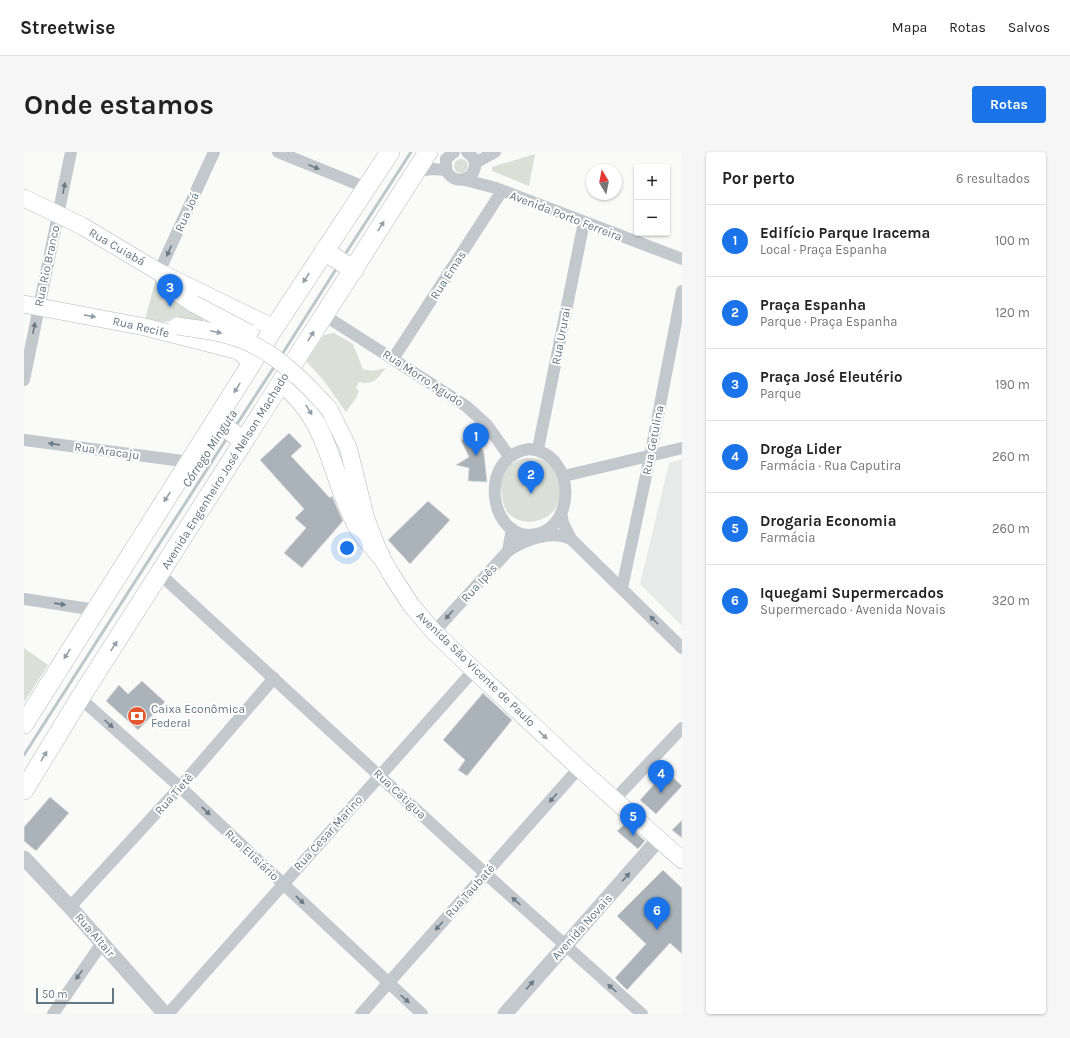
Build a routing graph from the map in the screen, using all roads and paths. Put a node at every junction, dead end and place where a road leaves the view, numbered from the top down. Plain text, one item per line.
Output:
1 (71, 152) edge
2 (214, 152) edge
3 (278, 152) edge
4 (390, 152) edge
5 (428, 152) edge
6 (454, 152) edge
7 (492, 152) edge
8 (495, 152) edge
9 (472, 160) edge
10 (446, 170) junction
11 (415, 171) junction
12 (465, 180) junction
13 (367, 188) junction
14 (499, 190) junction
15 (24, 198) edge
16 (58, 214) junction
17 (584, 222) junction
18 (682, 259) edge
19 (340, 261) junction
20 (160, 272) junction
21 (682, 291) edge
22 (31, 305) edge
23 (324, 315) junction
24 (145, 327) junction
25 (274, 328) junction
26 (394, 359) junction
27 (252, 363) junction
28 (24, 380) edge
29 (281, 383) junction
30 (329, 409) junction
31 (231, 431) junction
32 (24, 440) edge
33 (682, 448) edge
34 (538, 449) junction
35 (509, 456) junction
36 (650, 457) junction
37 (190, 462) junction
38 (564, 476) junction
39 (561, 513) junction
40 (512, 530) junction
41 (571, 539) junction
42 (508, 551) junction
43 (380, 555) junction
44 (160, 574) junction
45 (622, 588) junction
46 (24, 599) edge
47 (96, 610) junction
48 (434, 632) junction
49 (682, 648) edge
50 (474, 670) junction
51 (274, 678) junction
52 (80, 698) junction
53 (24, 724) edge
54 (682, 728) edge
55 (579, 768) junction
56 (380, 776) junction
57 (180, 787) junction
58 (24, 790) edge
59 (614, 800) junction
60 (659, 839) junction
61 (24, 858) edge
62 (682, 860) edge
63 (486, 874) junction
64 (282, 884) junction
65 (70, 907) junction
66 (102, 943) junction
67 (565, 946) junction
68 (388, 983) junction
69 (53, 1014) edge
70 (166, 1014) edge
71 (361, 1014) edge
72 (422, 1014) edge
73 (504, 1014) edge
74 (642, 1014) edge

16 -> 1 street, Rua Rio Branco
2 -> 20 street, Rua Joá
3 -> 13 street
4 - 13 main road, Avenida Engenheiro José Nelson Machado
5 - 11 main road, Avenida Engenheiro José Nelson Machado
6 - 10 street
7 - 9 street
8 - 9 street
9 - 12 street
9 - 14 street, Avenida Porto Ferreira
10 - 11 street
10 - 12 street, Avenida Porto Ferreira
19 -> 11 main road, Avenida Engenheiro José Nelson Machado
12 - 14 street, Avenida Porto Ferreira
13 - 19 main road, Avenida Engenheiro José Nelson Machado
14 - 17 street, Avenida Porto Ferreira
14 - 26 street, Rua Emas
15 - 16 main road, Rua Cuiabá
16 - 20 main road, Rua Cuiabá
16 - 22 street, Rua Rio Branco
17 - 18 street, Avenida Porto Ferreira
17 - 34 street, Rua Ururai
19 - 23 main road, Avenida Engenheiro José Nelson Machado
19 -> 25 main road, Avenida Engenheiro José Nelson Machado
20 - 25 main road, Rua Cuiabá
20 - 30 main road, Avenida São Vicente de Paulo, bridge
21 - 36 street, Rua Getulina
22 -> 24 main road, Rua Recife
28 -> 22 street, Rua Rio Branco
23 - 26 street, Rua Morro Agudo
29 -> 23 main road, Avenida Engenheiro José Nelson Machado
24 - 27 main road, Rua Recife
24 -> 30 main road, Avenida São Vicente de Paulo, bridge
25 - 27 main road, Avenida Engenheiro José Nelson Machado
26 - 35 street, Rua Morro Agudo
27 -> 31 main road, Avenida Engenheiro José Nelson Machado
29 - 31 main road, Avenida Engenheiro José Nelson Machado
29 -> 43 main road
30 - 43 main road, Avenida São Vicente de Paulo
31 - 37 main road, Avenida Engenheiro José Nelson Machado
31 - 44 main road, Avenida Engenheiro José Nelson Machado
37 -> 32 street, Rua Aracaju
33 - 36 street
34 - 35 street
34 - 38 street
35 - 40 street
36 - 38 street
36 - 45 street, Rua Getulina
37 -> 47 main road, Avenida Engenheiro José Nelson Machado
38 - 39 street
39 - 40 street
39 - 41 street
40 - 42 street
41 - 42 street
41 - 45 street
42 -> 48 street, Rua Ipês
43 - 48 main road, Avenida São Vicente de Paulo
44 - 51 street, Rua Catigua
52 -> 44 main road, Avenida Engenheiro José Nelson Machado
49 -> 45 street
46 -> 47 street
47 -> 53 main road, Avenida Engenheiro José Nelson Machado
48 - 50 main road, Avenida São Vicente de Paulo
50 -> 55 main road, Avenida São Vicente de Paulo
50 - 56 street, Rua Cesar Marino
51 - 56 street, Rua Catigua
51 - 57 street, Rua Tietê
52 -> 57 street, Rua Elisiário
58 -> 52 main road, Avenida Engenheiro José Nelson Machado
54 - 59 street
55 - 59 main road, Avenida São Vicente de Paulo
55 -> 63 street, Rua Taubaté
56 - 63 street, Rua Catigua
56 - 64 street, Rua Cesar Marino
57 -> 64 street, Rua Elisiário
57 - 65 street, Rua Tietê
59 - 60 main road, Avenida São Vicente de Paulo
60 - 62 main road, Avenida São Vicente de Paulo
67 -> 60 street, Avenida Novais
61 - 65 street, Rua Altair
67 -> 63 street, Rua Catigua
63 -> 68 street, Rua Taubaté
64 -> 68 street, Rua Elisiário
64 - 70 street, Rua Cesar Marino
65 - 66 street, Rua Altair
66 -> 69 street
66 - 70 street, Rua Altair
73 -> 67 street, Avenida Novais
74 -> 67 street, Rua Catigua
68 - 71 street, Rua Taubaté
68 -> 72 street, Rua Elisiário

